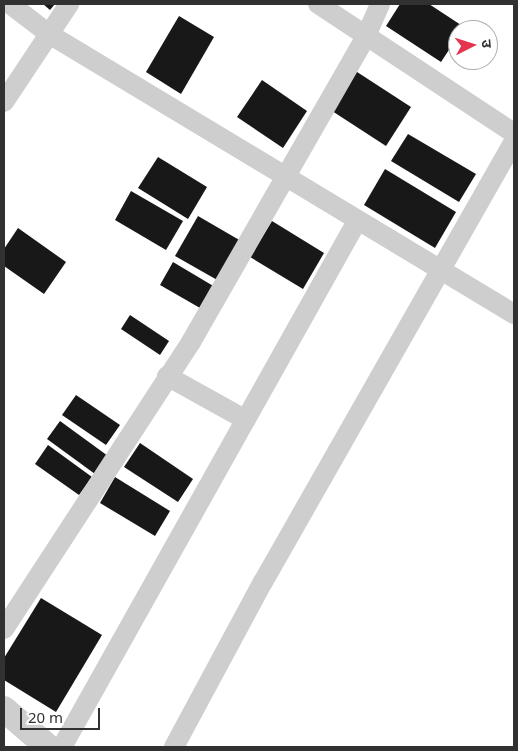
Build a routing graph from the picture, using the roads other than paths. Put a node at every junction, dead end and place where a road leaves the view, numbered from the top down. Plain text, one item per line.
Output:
1 (10, 4) edge
2 (69, 4) edge
3 (318, 4) edge
4 (380, 4) edge
5 (49, 34) junction
6 (366, 38) junction
7 (4, 100) edge
8 (514, 132) edge
9 (514, 141) edge
10 (284, 178) junction
11 (357, 221) junction
12 (440, 271) junction
13 (514, 314) edge
14 (167, 376) junction
15 (246, 420) junction
16 (4, 629) edge
17 (4, 709) edge
18 (48, 747) edge
19 (62, 747) edge
20 (174, 747) edge

1 - 5 street
2 - 5 street
3 - 6 street
4 - 6 street
5 - 7 street
5 - 10 street
6 - 8 street
6 - 10 street
9 - 12 street
10 - 11 street
10 - 14 street
11 - 12 street
11 - 15 street
12 - 13 street
12 - 20 street
14 - 15 street
14 - 16 street
15 - 19 street
17 - 18 street

